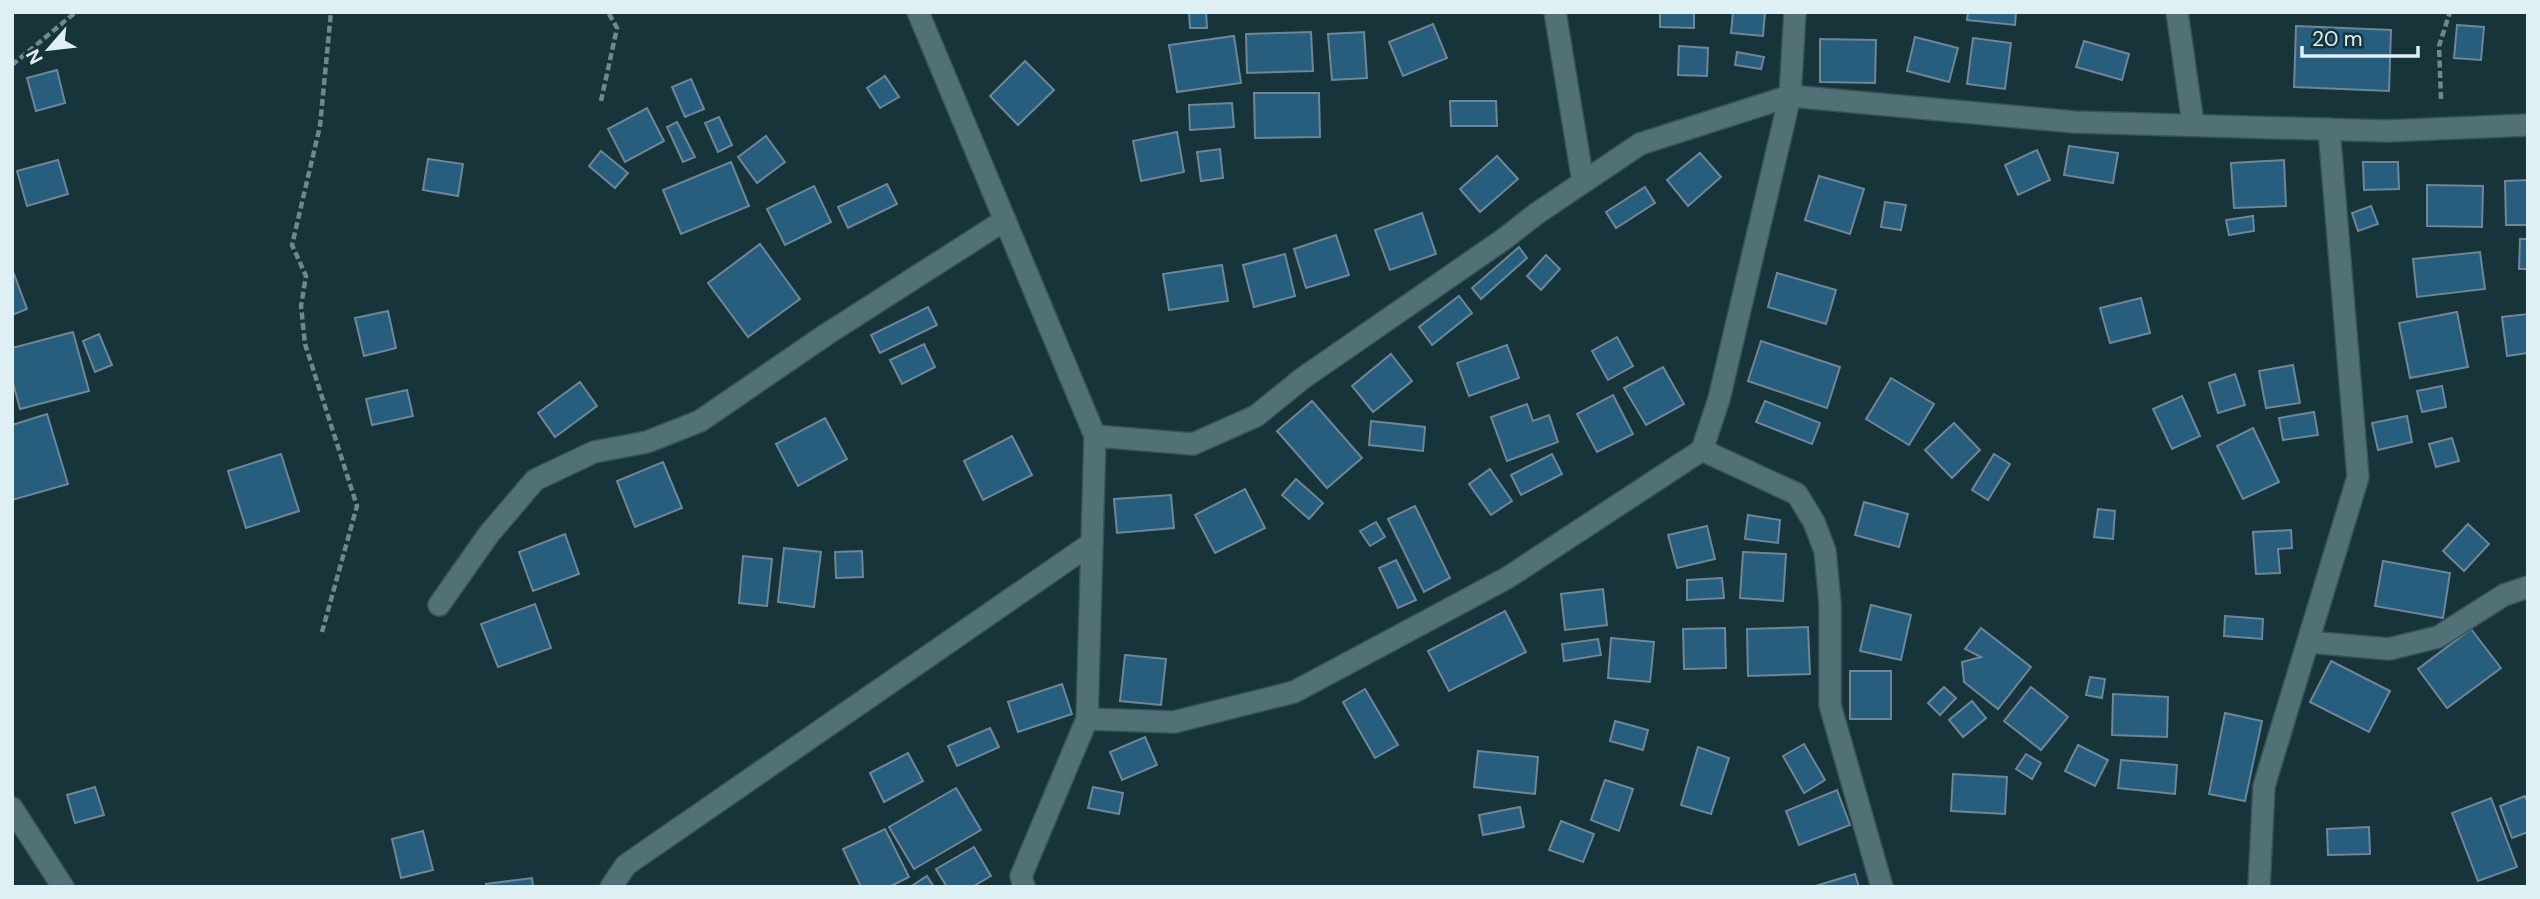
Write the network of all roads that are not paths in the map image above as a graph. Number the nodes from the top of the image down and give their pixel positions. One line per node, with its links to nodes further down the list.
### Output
1 (918, 12): 10 (street)
2 (1555, 12): 9 (street)
3 (1795, 12): 5 (street)
4 (2176, 12): 6 (street)
5 (1790, 96): 6 (street); 9 (street); 12 (street)
6 (2193, 124): 8 (street)
7 (2528, 125): 8 (street)
8 (2329, 130): 16 (street)
9 (1583, 182): 11 (street)
10 (1005, 220): 11 (street); 15 (street)
11 (1095, 436): 13 (street)
12 (1702, 450): 17 (street); 22 (street)
13 (1092, 543): 17 (street); 20 (street)
14 (2528, 587): 16 (street)
15 (439, 605)
16 (2308, 642): 23 (street)
17 (1087, 719): 21 (street)
18 (12, 808): 19 (street)
19 (63, 887)
20 (611, 887)
21 (1024, 887)
22 (1882, 887)
23 (2259, 887)

